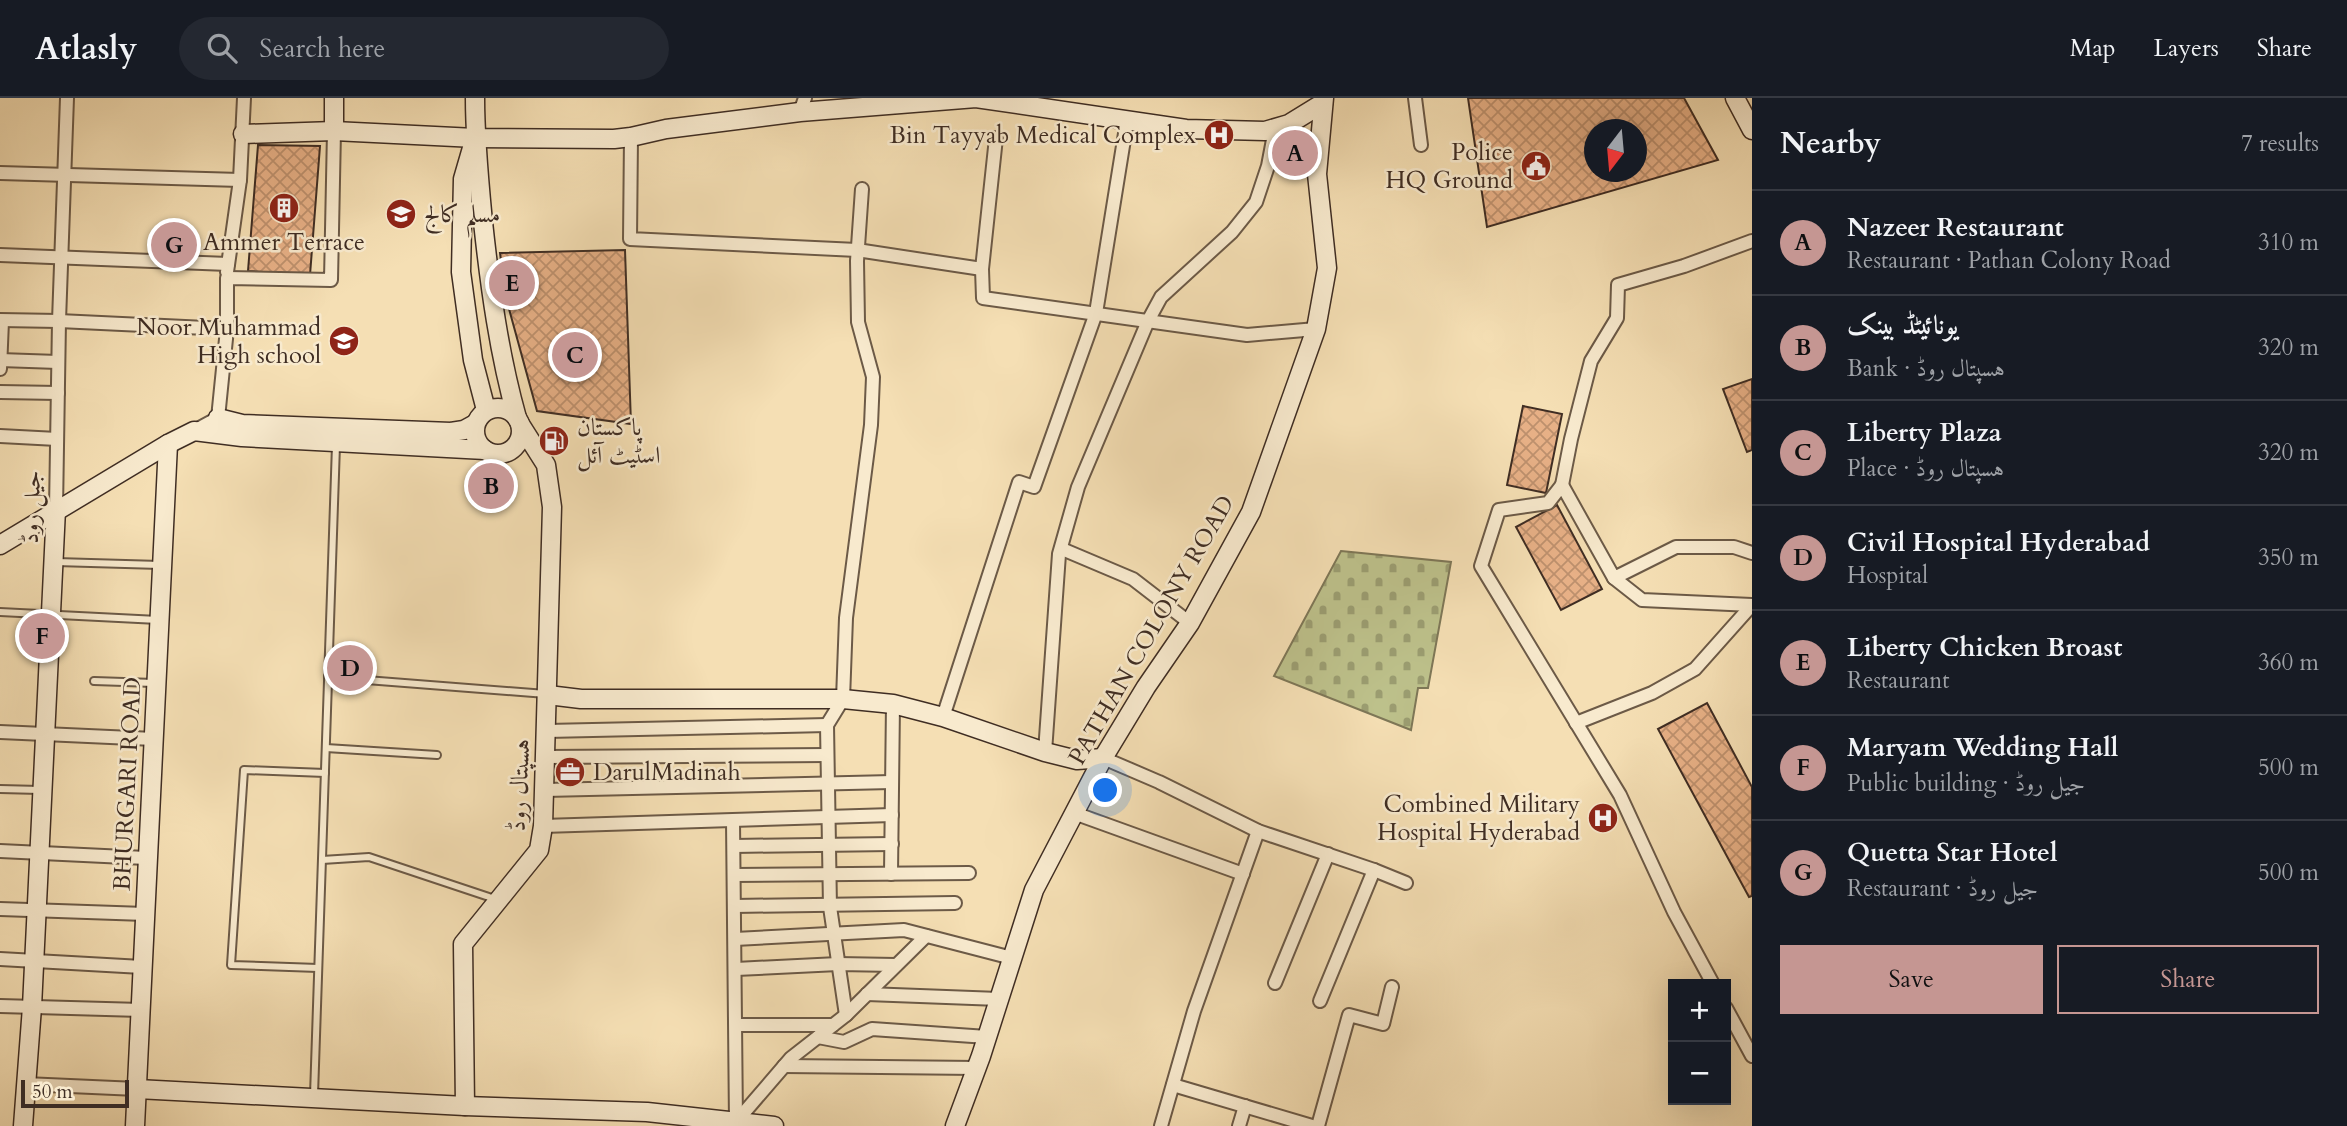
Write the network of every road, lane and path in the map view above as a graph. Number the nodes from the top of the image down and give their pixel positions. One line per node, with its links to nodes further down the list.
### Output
1 (67, 98): 19 (street, جیل روڈ)
2 (244, 98): 13 (street)
3 (334, 98): 12 (street)
4 (475, 98): 15 (street)
5 (1415, 98): 17 (street)
6 (1735, 98): 11 (street)
7 (1324, 101): 10 (street); 33 (street, PATHAN COLONY ROAD)
8 (803, 105): 9 (street); 14 (street)
9 (1127, 121): 10 (street); 28 (street)
10 (1275, 129): 31 (street)
11 (1752, 130)
12 (334, 131): 13 (street); 15 (street); 27 (street)
13 (243, 134): 20 (street)
14 (631, 137): 15 (street); 23 (street)
15 (475, 138): 39 (street); 41 (street, ہسپتال روڈ)
16 (996, 138): 26 (street)
17 (1421, 145)
18 (0, 173): 19 (street)
19 (64, 175): 20 (street); 25 (street, جیل روڈ)
20 (240, 180): 27 (street)
21 (862, 189): 23 (street)
22 (1752, 241): 50 (street)
23 (857, 250): 26 (street); 67 (street)
24 (0, 255): 25 (street)
25 (61, 257): 27 (street); 30 (street, جیل روڈ)
26 (982, 269): 28 (street)
27 (228, 271): 32 (street)
28 (1096, 313): 31 (street); 69 (street)
29 (1, 321): 30 (street); 34 (street)
30 (59, 321): 32 (street); 35 (street, جیل روڈ)
31 (1147, 321): 33 (street); 53 (street)
32 (227, 329): 40 (street)
33 (1316, 330): 62 (street, PATHAN COLONY ROAD)
34 (0, 360): 35 (street); 36 (street)
35 (58, 362): 38 (street, جیل روڈ)
36 (0, 369)
37 (0, 391): 38 (street)
38 (58, 393): 44 (street, جیل روڈ)
39 (480, 417): 40 (street); 41 (street); 47 (street)
40 (218, 418): 42 (street)
41 (519, 421): 48 (street); 49 (street, ہسپتال روڈ)
42 (194, 431): 45 (street); 46 (street)
43 (0, 436): 44 (street)
44 (57, 439): 51 (street, جیل روڈ)
45 (336, 443): 47 (street); 63 (lane)
46 (168, 444): 51 (street); 56 (street, BHURGARI ROAD)
47 (485, 450): 48 (street)
48 (509, 451): 49 (street)
49 (550, 482): 66 (street, ہسپتال روڈ)
50 (1562, 485): 57 (street); 70 (street)
51 (56, 509): 52 (street); 55 (street, جیل روڈ)
52 (0, 545)
53 (1062, 549): 62 (street); 77 (street)
54 (1752, 553): 57 (street)
55 (54, 562): 56 (lane); 60 (street, جیل روڈ)
56 (162, 565): 61 (street, BHURGARI ROAD)
57 (1614, 578): 58 (street)
58 (1752, 605): 70 (street)
59 (0, 612): 60 (lane)
60 (51, 614): 61 (lane); 74 (street, جیل روڈ)
61 (160, 620): 65 (street, BHURGARI ROAD)
62 (1190, 622): 81 (street, PATHAN COLONY ROAD)
63 (328, 677): 66 (lane); 76 (lane)
64 (94, 681): 65 (lane)
65 (156, 683): 75 (street, BHURGARI ROAD)
66 (548, 695): 67 (street); 72 (street, ہسپتال روڈ)
67 (843, 699): 68 (street); 71 (street)
68 (892, 704): 69 (street); 83 (street)
69 (943, 717): 77 (street)
70 (1576, 723): 127 (street)
71 (827, 725): 72 (street); 79 (street)
72 (547, 731): 80 (street, ہسپتال روڈ)
73 (0, 732): 74 (street)
74 (45, 734): 75 (street); 87 (street, جیل روڈ)
75 (154, 739): 100 (street, BHURGARI ROAD)
76 (326, 748): 78 (lane); 82 (lane)
77 (1045, 752): 81 (street)
78 (437, 755)
79 (827, 755): 80 (street); 84 (street)
80 (546, 757): 86 (street, ہسپتال روڈ)
81 (1103, 758): 88 (street, PATHAN COLONY ROAD); 93 (street)
82 (325, 773): 101 (lane); 125 (lane)
83 (892, 782): 84 (street); 89 (street)
84 (828, 784): 86 (street); 90 (street)
85 (0, 789): 87 (lane)
86 (545, 790): 92 (street, ہسپتال روڈ)
87 (42, 791): 98 (street, جیل روڈ)
88 (1074, 813): 106 (street); 119 (street, PATHAN COLONY ROAD)
89 (892, 816): 90 (street); 94 (street)
90 (828, 817): 91 (street); 95 (street)
91 (733, 821): 92 (street); 96 (street)
92 (543, 826): 109 (street, ہسپتال روڈ)
93 (1258, 831): 99 (street); 106 (street)
94 (892, 844): 95 (street); 103 (street)
95 (829, 845): 96 (street); 105 (street)
96 (734, 846): 107 (street)
97 (0, 851): 98 (street)
98 (39, 853): 100 (street); 114 (street, جیل روڈ)
99 (1328, 854): 102 (street); 128 (street)
100 (146, 858): 115 (street, BHURGARI ROAD)
101 (322, 860): 109 (lane); 125 (lane)
102 (1374, 870): 108 (street); 132 (street)
103 (891, 873): 104 (street); 105 (street)
104 (969, 873)
105 (829, 874): 107 (street); 111 (street)
106 (1243, 874): 146 (street)
107 (734, 875): 112 (street)
108 (1406, 883)
109 (498, 900): 149 (street, ہسپتال روڈ)
110 (956, 903): 111 (street)
111 (830, 905): 112 (street); 116 (street)
112 (735, 906): 118 (street)
113 (0, 909): 114 (street)
114 (36, 911): 115 (street); 121 (street, جیل روڈ)
115 (145, 914): 124 (street, BHURGARI ROAD)
116 (834, 934): 117 (street); 118 (street); 122 (street)
117 (926, 936): 119 (street); 123 (street)
118 (735, 939): 126 (street)
119 (1012, 958): 131 (street, PATHAN COLONY ROAD)
120 (0, 959): 121 (street)
121 (34, 961): 124 (street); 134 (street, جیل روڈ)
122 (838, 964): 123 (street); 126 (street); 136 (street)
123 (897, 965): 130 (street)
124 (142, 967): 135 (street, BHURGARI ROAD)
125 (318, 968): 148 (lane)
126 (736, 969): 138 (street)
127 (1710, 979)
128 (1275, 983)
129 (1392, 986): 160 (street)
130 (867, 994): 131 (street); 136 (street)
131 (999, 999): 141 (street, PATHAN COLONY ROAD)
132 (1320, 1001)
133 (0, 1006): 134 (street)
134 (32, 1007): 135 (street); 145 (street, جیل روڈ)
135 (141, 1010): 147 (street, BHURGARI ROAD)
136 (846, 1015): 139 (street)
137 (1731, 1016): 142 (street)
138 (737, 1025): 139 (street); 152 (street)
139 (833, 1026): 140 (street)
140 (817, 1037): 141 (street); 143 (street)
141 (987, 1037): 144 (street, PATHAN COLONY ROAD)
142 (1752, 1056)
143 (784, 1066): 144 (street); 152 (street)
144 (977, 1068): 156 (street, PATHAN COLONY ROAD)
145 (25, 1084): 147 (street); 153 (street, جیل روڈ)
146 (1173, 1085): 150 (street); 157 (street)
147 (137, 1089): 148 (street); 154 (street, BHURGARI ROAD)
148 (314, 1098): 149 (street)
149 (466, 1106): 151 (street)
150 (1245, 1106): 158 (street); 159 (street)
151 (646, 1119): 152 (street)
152 (736, 1122): 155 (street)
153 (23, 1126)
154 (135, 1126)
155 (774, 1126)
156 (955, 1126)
157 (1161, 1126)
158 (1240, 1126)
159 (1312, 1126)
160 (1318, 1126)

